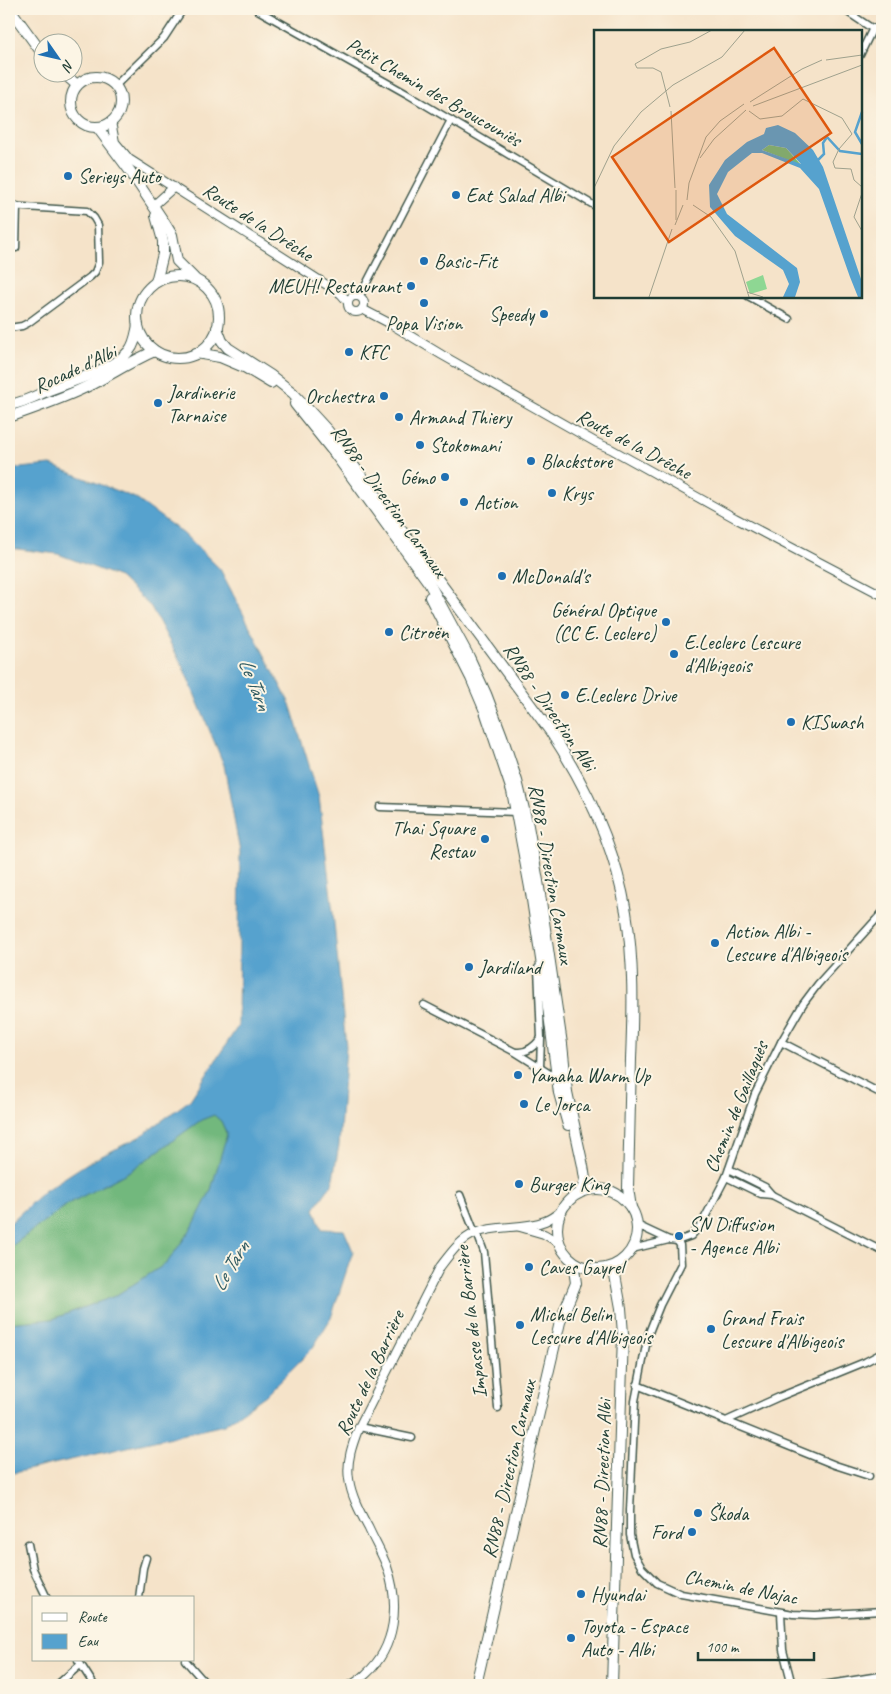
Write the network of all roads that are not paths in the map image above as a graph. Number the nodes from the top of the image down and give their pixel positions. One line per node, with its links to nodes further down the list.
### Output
1 (10, 9): 7 (main road)
2 (184, 9): 11 (street)
3 (256, 9): 12 (street, Petit Chemin des Broucouniès)
4 (843, 9): 5 (street)
5 (873, 28): 6 (street); 8 (street)
6 (882, 35)
7 (32, 39)
8 (861, 53)
9 (74, 82): 10 (main road)
10 (77, 85): 11 (main road); 14 (main road)
11 (115, 86): 13 (main road)
12 (451, 120): 16 (street, Petit Chemin des Broucouniès); 23 (street)
13 (111, 122): 14 (main road); 15 (street, Route de la Drêche)
14 (97, 127): 19 (main road)
15 (174, 188): 19 (street, Route de la Drêche); 25 (street, Route de la Drêche)
16 (594, 205)
17 (9, 206): 18 (street)
18 (17, 206): 20 (street); 29 (street)
19 (153, 206): 21 (main road); 22 (main road)
20 (16, 248)
21 (197, 280): 22 (main road); 30 (main road)
22 (156, 282): 28 (main road)
23 (358, 296): 25 (street); 26 (street)
24 (752, 298): 27 (street)
25 (348, 302): 26 (street)
26 (363, 308): 36 (street, Route de la Drêche)
27 (789, 319)
28 (138, 325): 31 (main road); 33 (main road, Rocade d'Albi)
29 (9, 328)
30 (217, 328): 32 (main road); 54 (main road, RN88 - Direction Albi)
31 (156, 351): 32 (main road); 34 (main road, Rocade d'Albi)
32 (196, 354): 35 (main road, RN88 - Direction Carmaux)
33 (9, 405)
34 (9, 416)
35 (413, 559): 38 (main road); 48 (main road, RN88 - Direction Carmaux)
36 (882, 595)
37 (380, 807): 38 (street)
38 (517, 812): 40 (main road)
39 (882, 913): 43 (street, Chemin de Gaillaguès)
40 (536, 921): 42 (street); 46 (main road)
41 (424, 1005): 44 (street)
42 (541, 1038): 44 (street); 45 (street)
43 (781, 1042): 47 (street); 49 (street, Chemin de Gaillaguès)
44 (516, 1052): 45 (street)
45 (540, 1067): 46 (street)
46 (558, 1079): 48 (main road)
47 (882, 1094)
48 (581, 1157): 51 (main road, RN88 - Direction Carmaux)
49 (729, 1170): 50 (street, Chemin de Gaillaguès); 53 (street)
50 (726, 1177): 53 (street); 60 (street, Chemin de Gaillaguès)
51 (579, 1194): 54 (main road); 55 (main road)
52 (460, 1195): 58 (street, Impasse de la Barrière)
53 (772, 1195): 63 (street)
54 (631, 1208): 56 (main road)
55 (561, 1211): 57 (street, Route de la Barrière); 61 (main road)
56 (637, 1225): 59 (street); 62 (main road)
57 (518, 1227): 58 (street, Route de la Barrière); 61 (street, Route de la Barrière)
58 (476, 1233): 68 (street, Impasse de la Barrière); 70 (street, Route de la Barrière)
59 (669, 1240): 60 (street); 62 (street)
60 (677, 1241): 67 (street, Chemin de Najac)
61 (559, 1243): 64 (main road)
62 (632, 1249): 65 (main road)
63 (882, 1251)
64 (574, 1262): 65 (main road); 85 (main road, RN88 - Direction Carmaux)
65 (617, 1264): 86 (main road, RN88 - Direction Albi)
66 (882, 1353): 69 (street)
67 (638, 1385): 69 (street); 78 (street, Chemin de Najac)
68 (498, 1408)
69 (726, 1421): 72 (street)
70 (359, 1427): 71 (street); 84 (street, Route de la Barrière)
71 (412, 1438)
72 (869, 1476)
73 (28, 1544): 75 (street)
74 (146, 1558): 76 (street)
75 (46, 1596)
76 (139, 1596)
77 (882, 1611): 78 (street, Chemin de Najac)
78 (780, 1613): 87 (street)
79 (187, 1662): 83 (street)
80 (79, 1663): 81 (street); 82 (street)
81 (57, 1685)
82 (94, 1685)
83 (207, 1685)
84 (351, 1685)
85 (476, 1685)
86 (612, 1685)
87 (792, 1685)
88 (823, 1685): 89 (street)
89 (881, 1685)

